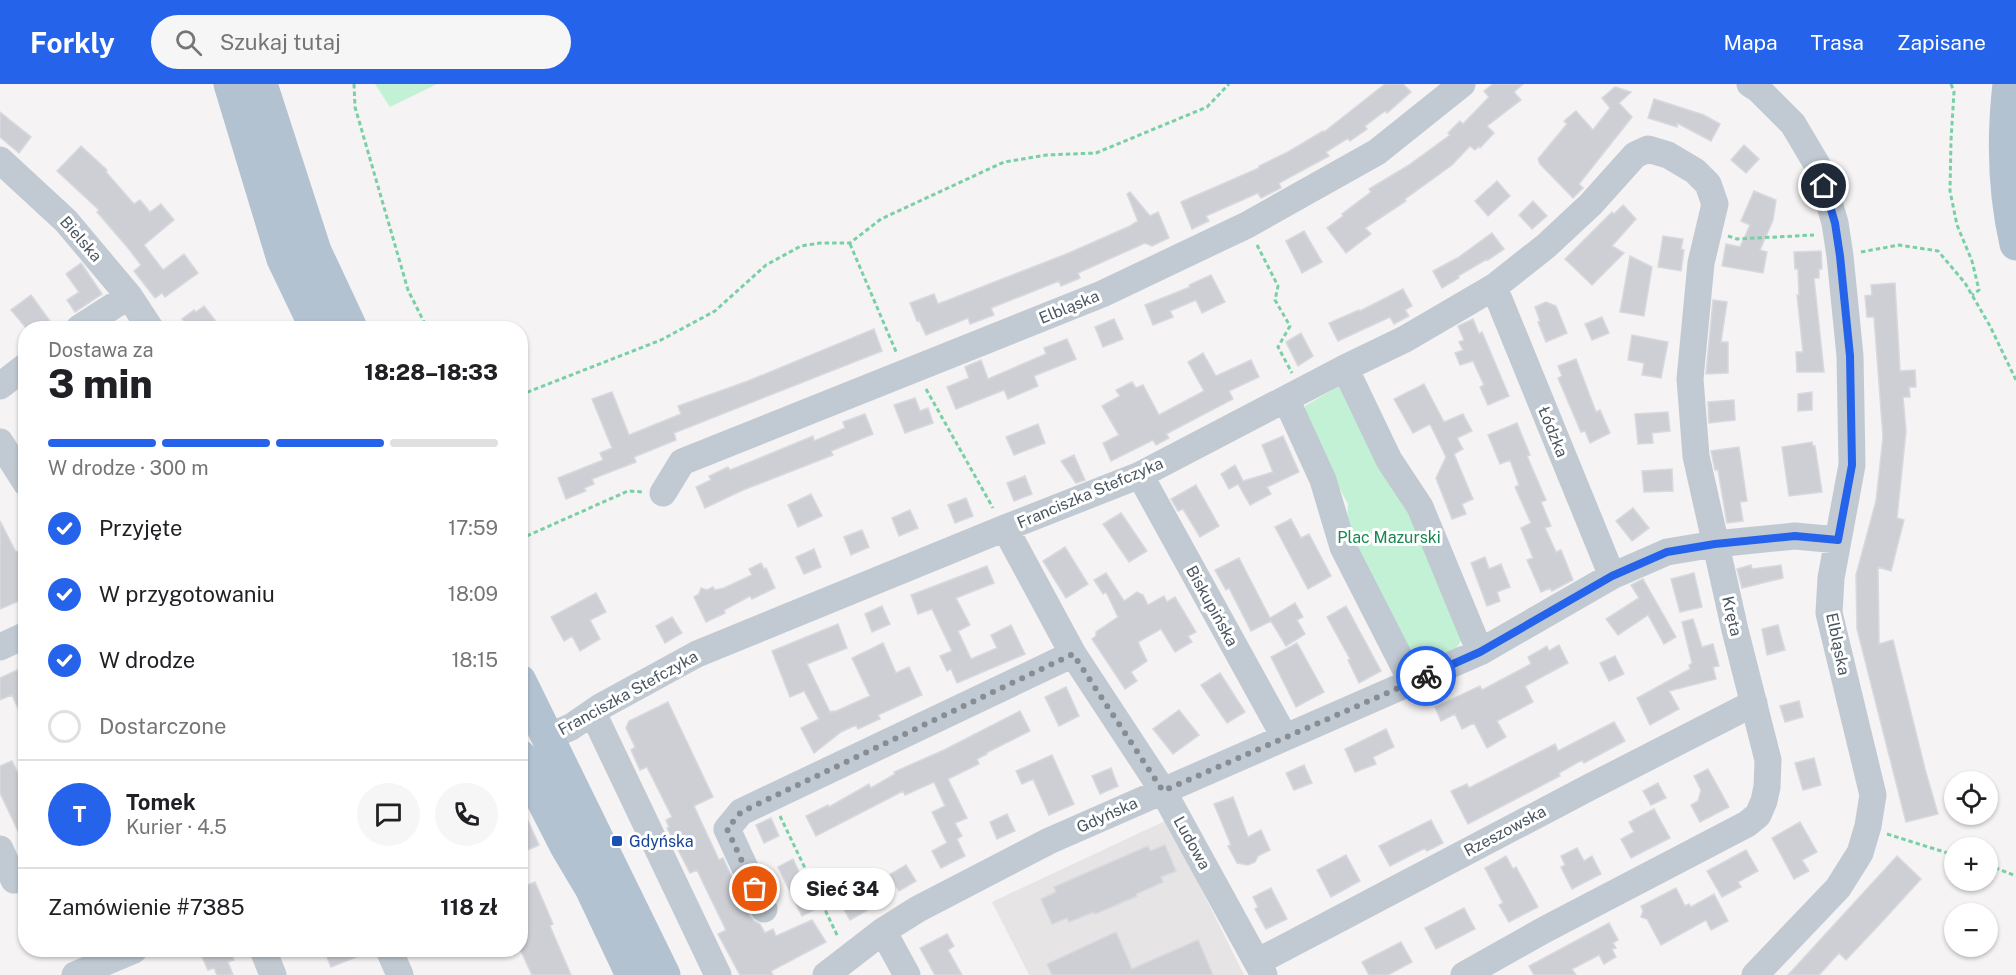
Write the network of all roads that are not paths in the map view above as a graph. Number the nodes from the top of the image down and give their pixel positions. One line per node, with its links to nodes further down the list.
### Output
1 (230, 84): 13 (main road)
2 (261, 84): 14 (main road)
3 (1462, 84): 22 (street, Elbląska)
4 (1750, 84): 24 (street, Elbląska)
5 (2009, 84): 8 (main road)
6 (0, 160): 10 (street, Bielska)
7 (1625, 167): 9 (street, Franciszka Stefczyka); 25 (street, Kręta)
8 (2016, 244)
9 (1494, 287): 15 (street, Franciszka Stefczyka); 26 (street, Łódzka)
10 (129, 296): 11 (street); 12 (street, Bielska)
11 (90, 321)
12 (145, 321)
13 (313, 321)
14 (348, 321)
15 (1345, 368): 18 (street, Franciszka Stefczyka); 29 (street)
16 (18, 372): 17 (street)
17 (0, 386)
18 (1294, 395): 21 (street, Franciszka Stefczyka); 31 (street)
19 (0, 442): 20 (street)
20 (18, 470)
21 (1140, 475): 23 (street, Franciszka Stefczyka); 35 (street, Biskupińska)
22 (663, 493)
23 (1005, 528): 30 (street, Ludowa); 34 (street, Franciszka Stefczyka)
24 (1838, 540): 25 (street, Gdyńska); 56 (street, Elbląska)
25 (1715, 544): 26 (street, Gdyńska); 33 (street, Kręta)
26 (1612, 576): 29 (street, Gdyńska)
27 (18, 639): 28 (street)
28 (0, 647)
29 (1480, 652): 31 (street, Gdyńska)
30 (1073, 654): 38 (street, Ludowa); 41 (street)
31 (1412, 682): 35 (street, Gdyńska)
32 (528, 697): 36 (main road)
33 (1754, 703): 46 (street, Rzeszowska); 55 (street, Kręta)
34 (593, 713): 36 (street, Franciszka Stefczyka); 53 (street)
35 (1284, 736): 38 (street, Gdyńska)
36 (548, 737): 52 (main road)
37 (528, 772): 51 (main road)
38 (1163, 791): 42 (street, Gdyńska); 46 (street, Ludowa)
39 (0, 849): 40 (street)
40 (13, 881)
41 (764, 909)
42 (883, 931): 47 (street, Gdyńska); 54 (street)
43 (117, 957): 48 (street)
44 (266, 957): 49 (street)
45 (392, 957): 50 (street)
46 (1261, 968)
47 (831, 970)
48 (75, 975)
49 (273, 975)
50 (400, 975)
51 (632, 975)
52 (664, 975)
53 (718, 975)
54 (907, 975)
55 (1464, 975)
56 (1755, 975)

